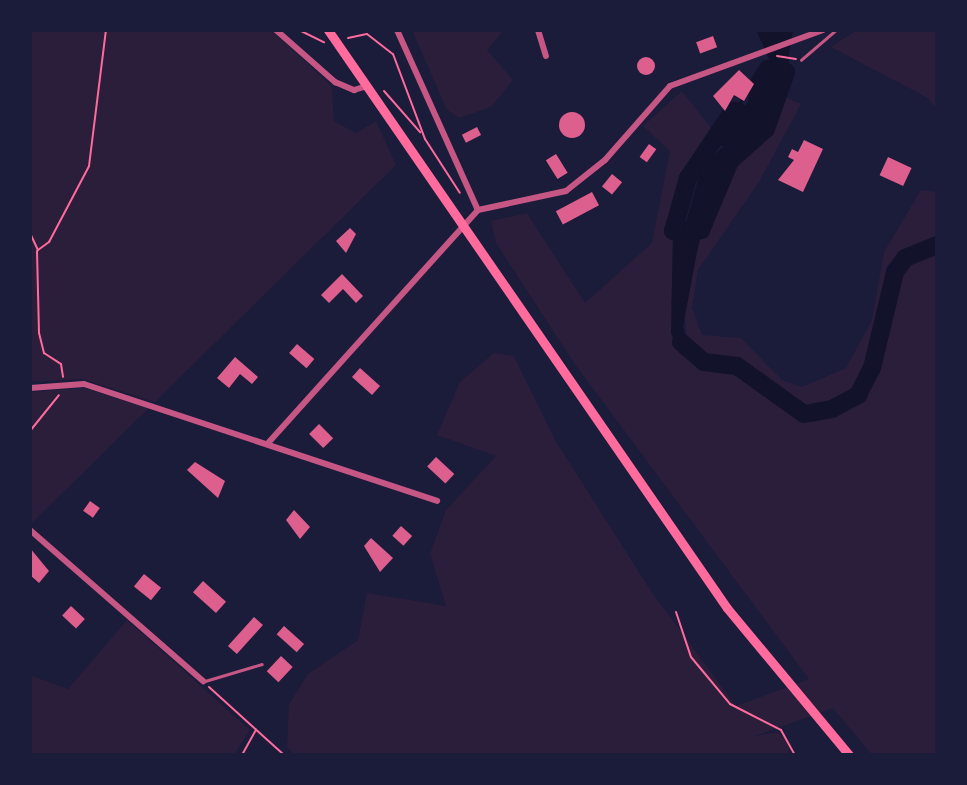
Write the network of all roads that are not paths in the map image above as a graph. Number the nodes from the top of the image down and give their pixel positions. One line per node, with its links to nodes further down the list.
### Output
1 (276, 30): 9 (street)
2 (328, 30): 9 (main road)
3 (397, 30): 10 (street)
4 (538, 30): 7 (street)
5 (823, 30): 10 (street)
6 (836, 30): 8 (lane)
7 (546, 56)
8 (801, 60)
9 (367, 86): 11 (main road)
10 (478, 210): 11 (street)
11 (464, 226): 13 (street); 18 (main road)
12 (30, 387): 13 (street)
13 (269, 442): 14 (street)
14 (437, 501)
15 (30, 530): 17 (street)
16 (262, 664): 17 (lane)
17 (203, 681)
18 (849, 755)

